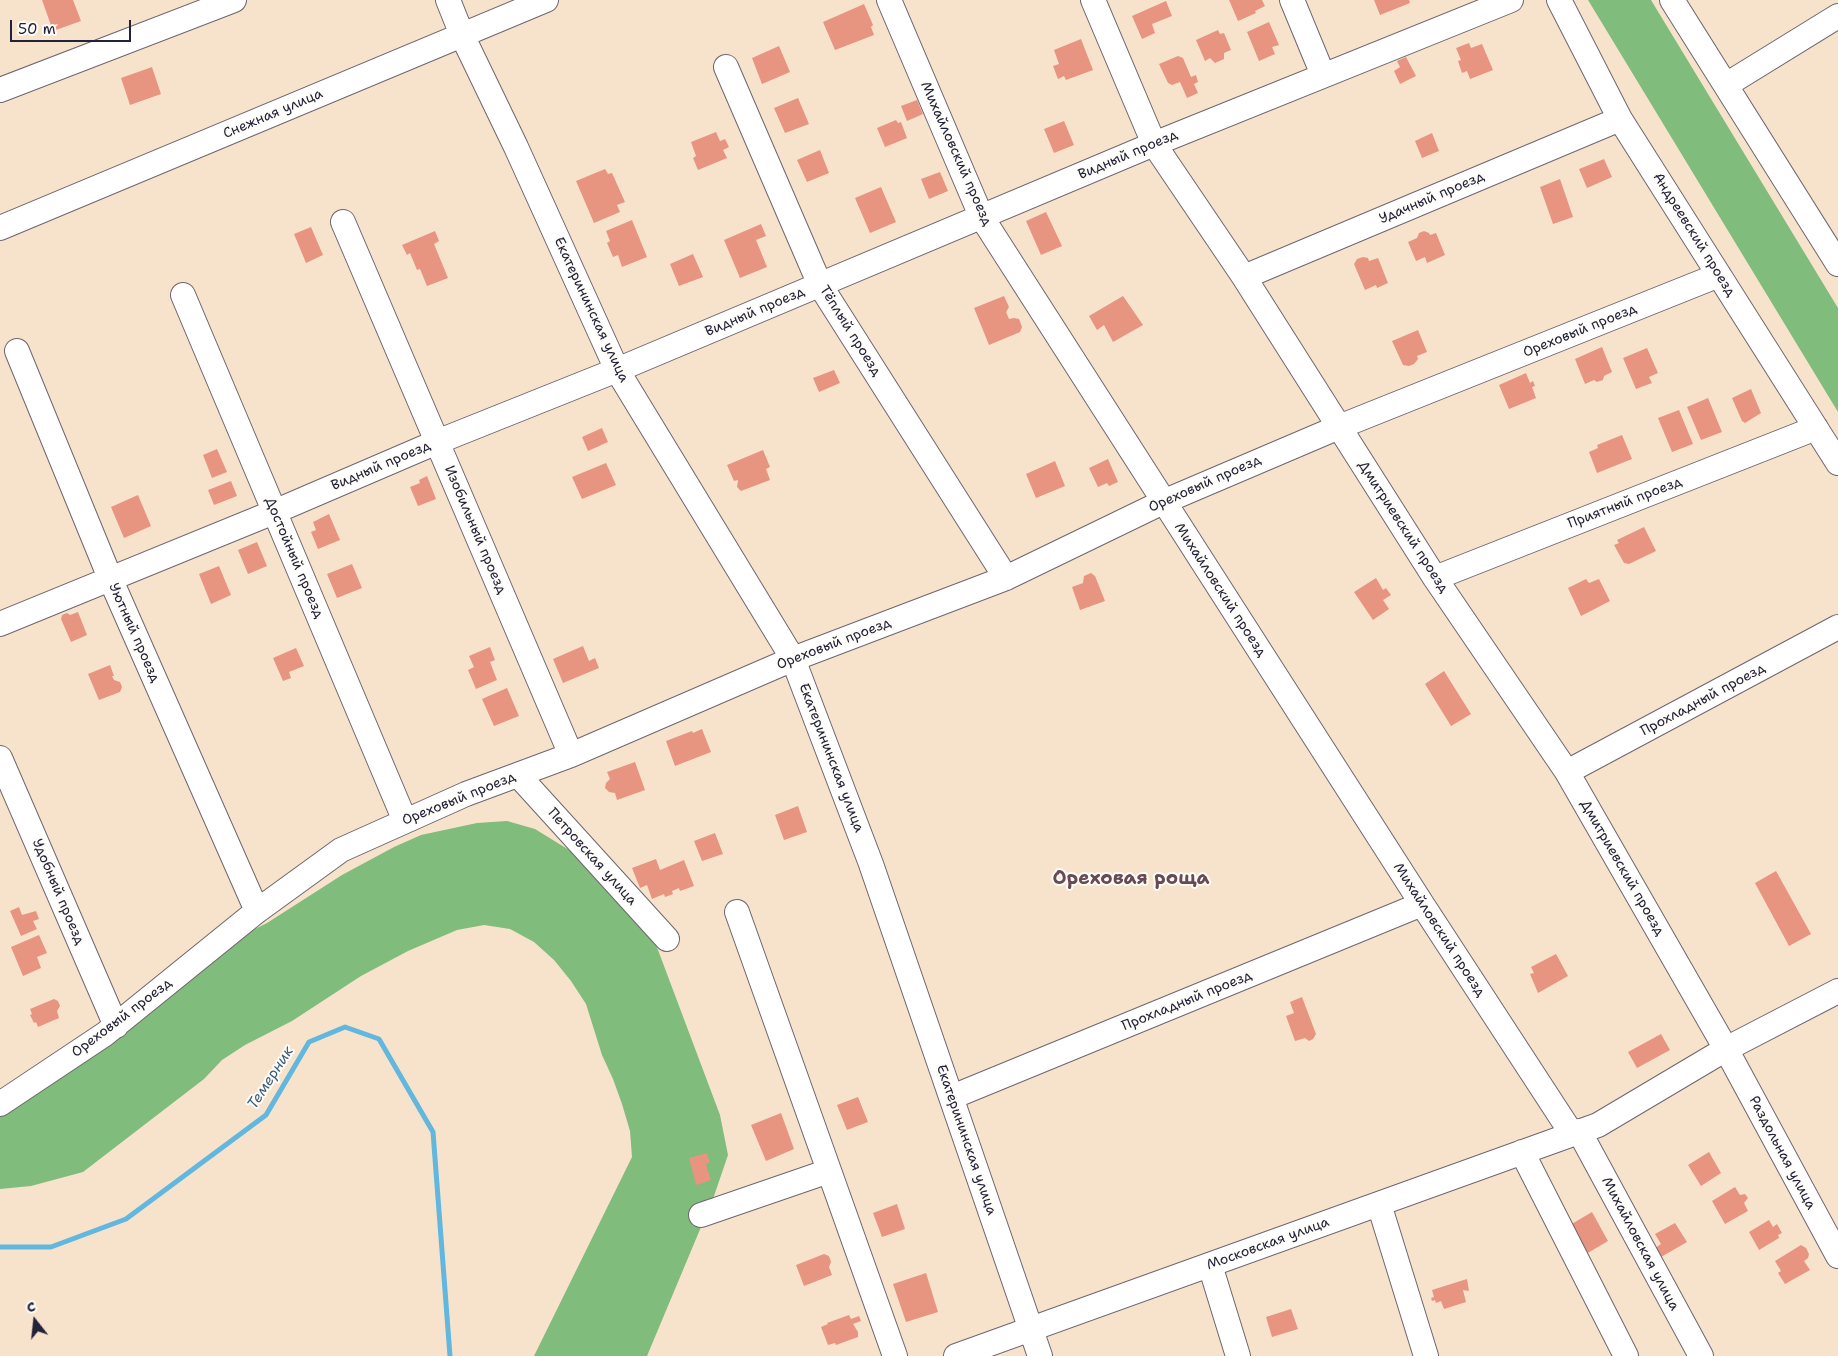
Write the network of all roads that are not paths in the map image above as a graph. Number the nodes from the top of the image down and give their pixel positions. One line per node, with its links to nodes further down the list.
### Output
1 (234, 0): 15 (street)
2 (448, 0): 11 (street, Екатерининская улица)
3 (546, 0): 11 (street, Снежная улица)
4 (889, 0): 18 (street, Михайловский проезд)
5 (1093, 0): 17 (street, Дмитриевский проезд)
6 (1292, 0): 13 (street)
7 (1511, 0): 13 (street, Видный проезд)
8 (1559, 0): 16 (street, Андреевский проезд)
9 (1672, 0): 14 (street)
10 (1838, 16): 14 (street)
11 (462, 35): 20 (street, Снежная улица); 27 (street, Екатерининская улица)
12 (726, 66): 24 (street, Тёплый проезд)
13 (1322, 75): 17 (street, Видный проезд)
14 (1726, 85): 21 (street)
15 (0, 90)
16 (1620, 119): 22 (street, Андреевский проезд); 23 (street, Удачный проезд)
17 (1154, 144): 18 (street, Видный проезд); 23 (street, Дмитриевский проезд)
18 (981, 216): 24 (street, Видный проезд); 32 (street, Михайловский проезд)
19 (343, 222): 30 (street, Изобильный проезд)
20 (0, 228)
21 (1834, 248)
22 (1719, 275): 28 (street, Ореховый проезд); 29 (street, Андреевский проезд)
23 (1244, 278): 28 (street, Дмитриевский проезд)
24 (820, 285): 27 (street, Видный проезд); 35 (street, Тёплый проезд)
25 (183, 295): 33 (street, Достойный проезд)
26 (18, 351): 34 (street, Уютный проезд)
27 (617, 370): 30 (street, Видный проезд); 39 (street, Екатерининская улица)
28 (1339, 427): 32 (street, Ореховый проезд); 36 (street, Дмитриевский проезд)
29 (1816, 428): 31 (street, Андреевский проезд); 36 (street, Приятный проезд)
30 (437, 442): 33 (street, Видный проезд); 40 (street, Изобильный проезд)
31 (1838, 464)
32 (1163, 502): 35 (street, Ореховый проезд); 45 (street, Михайловский проезд)
33 (274, 512): 34 (street, Видный проезд); 44 (street, Достойный проезд)
34 (110, 578): 37 (street, Видный проезд); 46 (street, Уютный проезд)
35 (1006, 578): 39 (street, Ореховый проезд)
36 (1435, 578): 42 (street, Дмитриевский проезд)
37 (0, 624)
38 (1838, 627): 42 (street, Прохладный проезд)
39 (793, 659): 40 (street, Ореховый проезд); 52 (street, Екатерининская улица)
40 (571, 756): 43 (street, Ореховый проезд)
41 (0, 758): 50 (street, Удобный проезд)
42 (1567, 772): 51 (street, Дмитриевский проезд)
43 (518, 775): 44 (street, Ореховый проезд); 48 (street, Петровская улица)
44 (405, 821): 46 (street, Ореховый проезд)
45 (1422, 904): 52 (street, Прохладный проезд); 54 (street, Михайловский проезд)
46 (256, 911): 50 (street, Ореховый проезд)
47 (737, 912): 56 (street)
48 (667, 939)
49 (1837, 994): 51 (street, Московская улица)
50 (116, 1026): 53 (street, Ореховый проезд)
51 (1726, 1049): 54 (street, Московская улица); 59 (street, Раздольная улица)
52 (952, 1097): 61 (street, Екатерининская улица)
53 (0, 1104)
54 (1575, 1133): 55 (street, Московская улица); 68 (street, Михайловская улица)
55 (1522, 1152): 57 (street, Московская улица); 67 (street)
56 (829, 1171): 58 (street); 62 (street)
57 (1380, 1204): 60 (street, Московская улица); 66 (street)
58 (701, 1215)
59 (1838, 1256)
60 (1210, 1266): 61 (street, Московская улица); 65 (street)
61 (1032, 1330): 63 (street, Московская улица); 64 (street, Екатерининская улица)
62 (895, 1356)
63 (956, 1356)
64 (1040, 1356)
65 (1238, 1356)
66 (1426, 1356)
67 (1626, 1356)
68 (1700, 1356)

